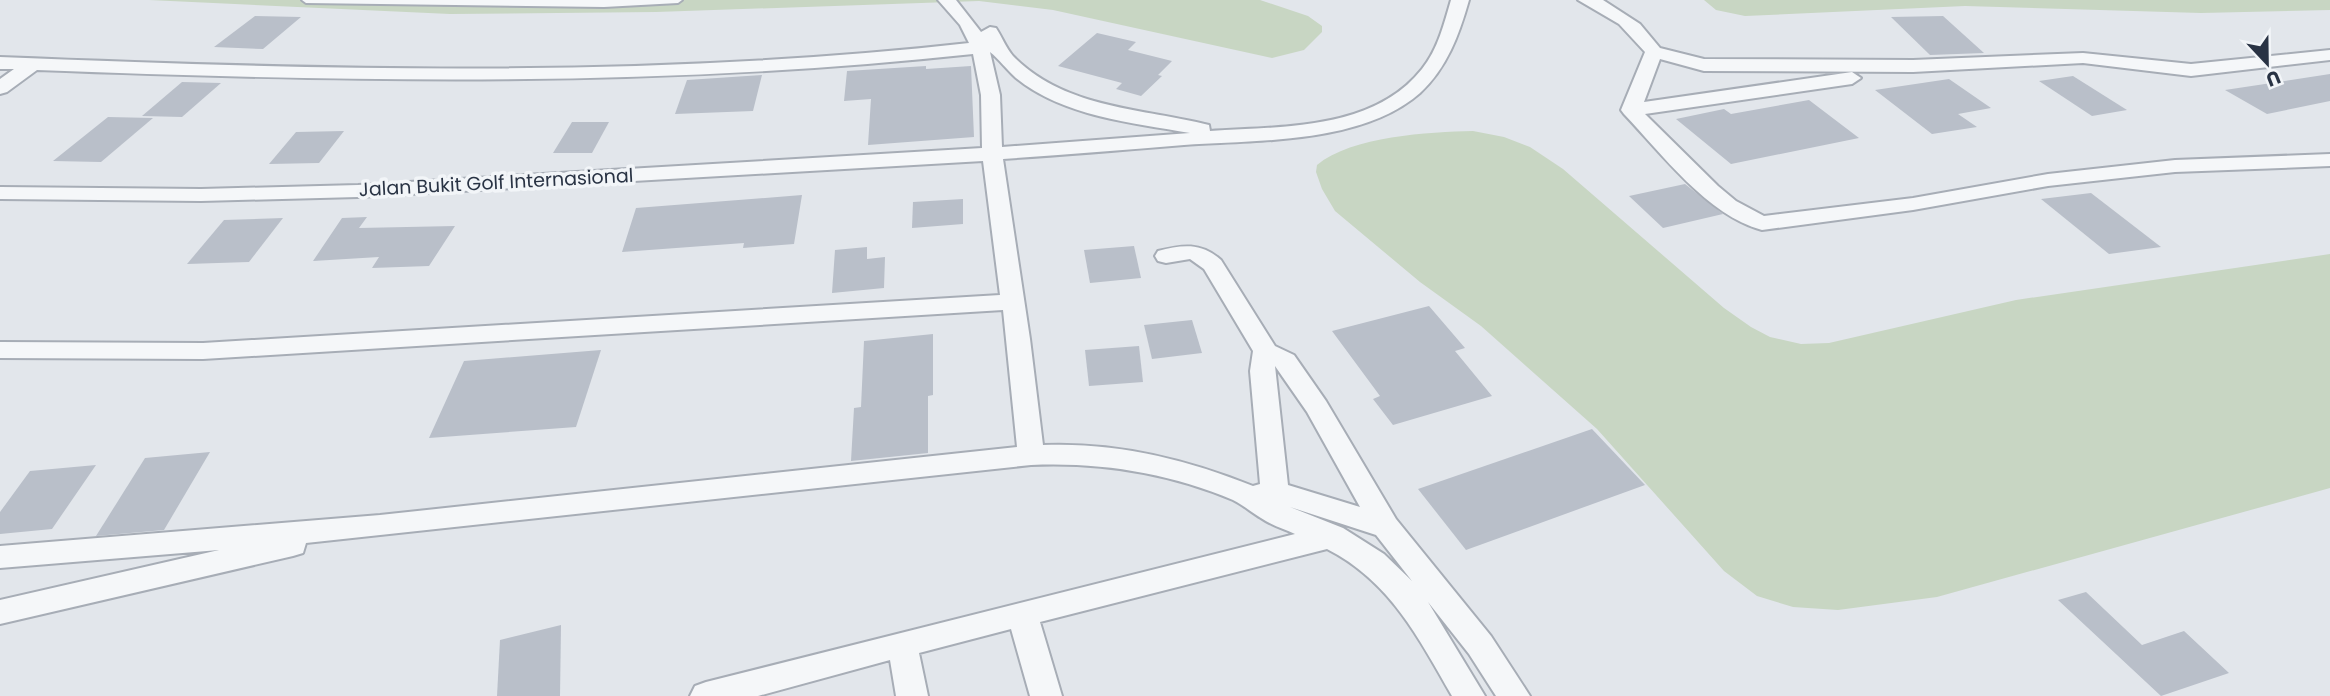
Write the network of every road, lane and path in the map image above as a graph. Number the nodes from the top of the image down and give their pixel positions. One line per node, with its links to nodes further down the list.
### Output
1 (306, 0): 2 (lane)
2 (678, 0)
3 (947, 0): 7 (street)
4 (966, 0): 7 (street)
5 (1460, 0): 15 (street)
6 (1587, 0): 8 (street)
7 (989, 47): 11 (street); 15 (street); 16 (street)
8 (1654, 52): 12 (street); 14 (street)
9 (2330, 55): 12 (street)
10 (0, 63): 11 (street)
11 (33, 64): 13 (street)
12 (1913, 66): 14 (street)
13 (0, 88)
14 (1631, 110): 17 (street)
15 (1237, 135): 16 (street, Jalan Bukit Golf Internasional)
16 (992, 154): 18 (street, Jalan Bukit Golf Internasional); 20 (street)
17 (2330, 160)
18 (0, 193)
19 (1166, 256): 22 (street)
20 (1013, 302): 21 (street); 23 (street)
21 (0, 350)
22 (1266, 352): 24 (street); 26 (street)
23 (1031, 455): 24 (street); 25 (street)
24 (1277, 504): 26 (street); 27 (street)
25 (380, 526): 28 (street); 29 (street)
26 (1386, 527): 36 (street)
27 (1333, 536): 30 (street); 35 (street)
28 (0, 556)
29 (0, 612)
30 (1022, 614): 31 (street); 34 (street)
31 (902, 643): 32 (street); 33 (street)
32 (706, 696)
33 (912, 696)
34 (1046, 696)
35 (1469, 696)
36 (1514, 696)

